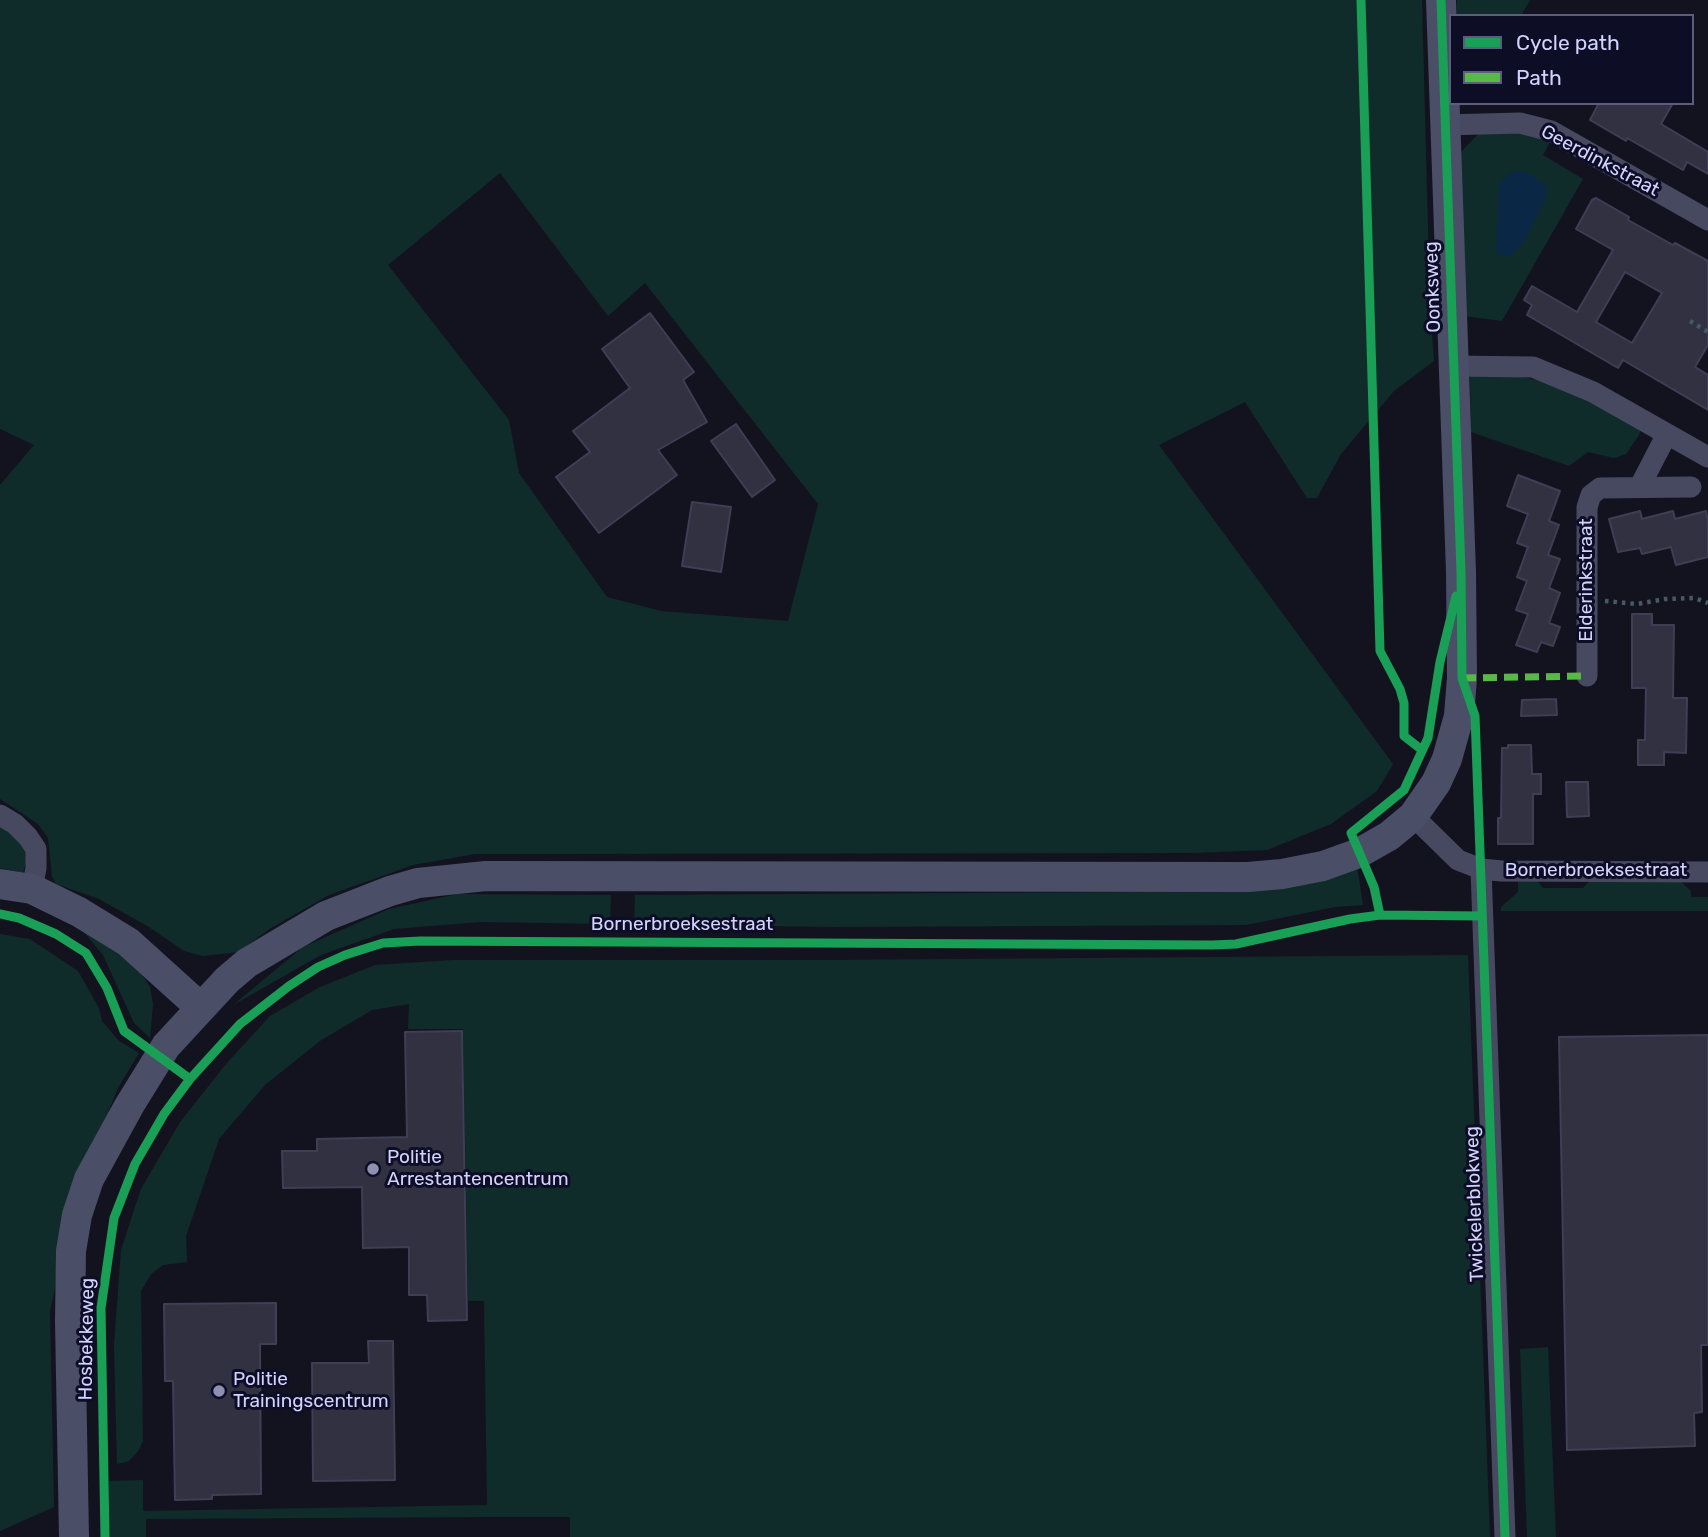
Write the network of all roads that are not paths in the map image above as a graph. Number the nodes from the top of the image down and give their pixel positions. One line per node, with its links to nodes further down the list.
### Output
1 (1441, 0): 2 (main road, Oonksweg)
2 (1445, 125): 3 (street, Geerdinkstraat); 4 (main road, Oonksweg)
3 (1708, 220)
4 (1453, 366): 5 (street); 11 (main road, Oonksweg)
5 (1667, 434): 6 (street); 7 (street)
6 (1708, 457)
7 (1640, 486): 8 (street, Elderinkstraat); 9 (street, Elderinkstraat)
8 (1691, 487)
9 (1587, 676)
10 (0, 815): 15 (street)
11 (1413, 816): 12 (street, Bornerbroeksestraat); 16 (main road)
12 (1481, 869): 13 (street, Bornerbroeksestraat); 18 (street, Twickelerblokweg)
13 (1708, 872)
14 (0, 884): 15 (main road)
15 (32, 889): 16 (main road)
16 (201, 1008): 17 (main road, Hosbekkeweg)
17 (74, 1537)
18 (1505, 1537)

